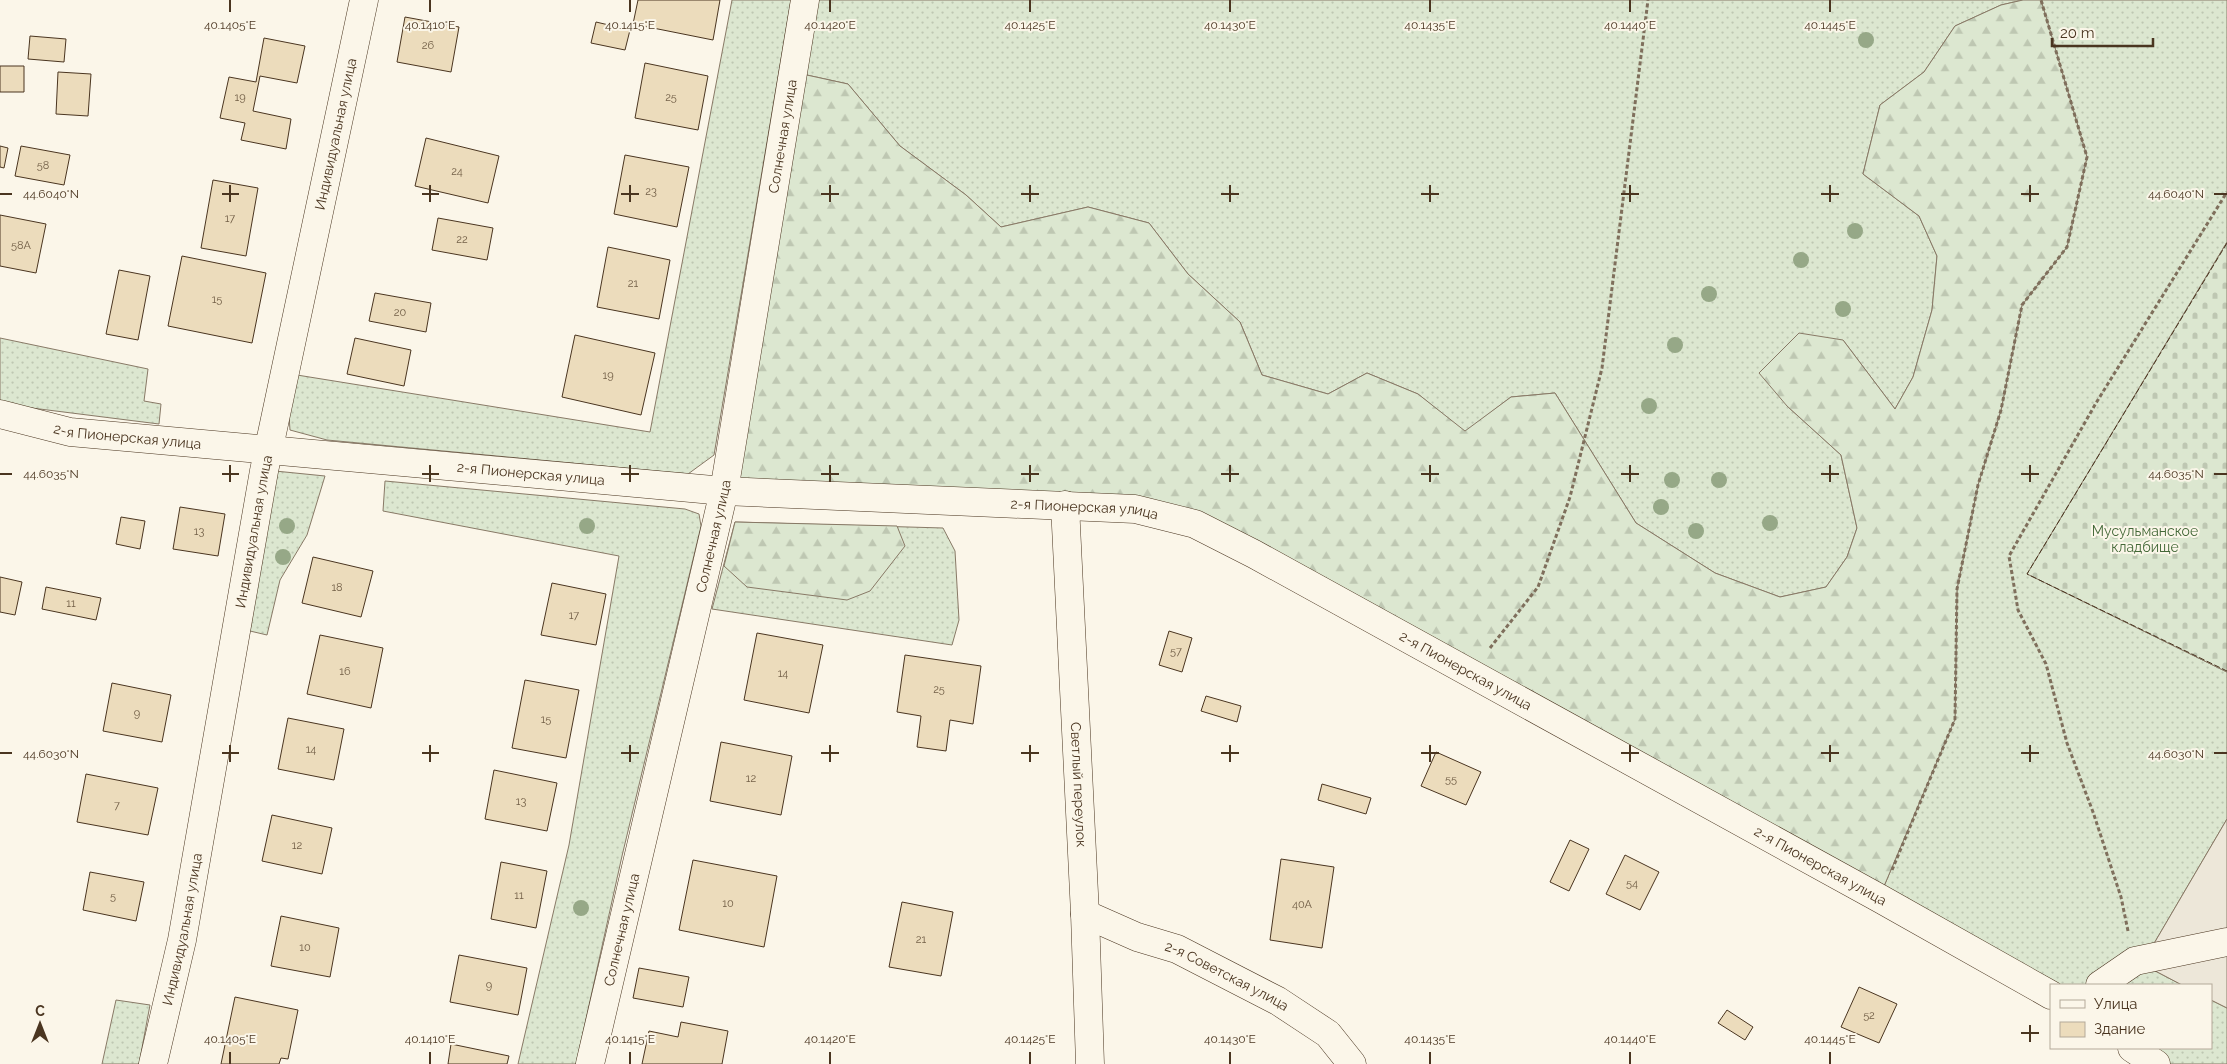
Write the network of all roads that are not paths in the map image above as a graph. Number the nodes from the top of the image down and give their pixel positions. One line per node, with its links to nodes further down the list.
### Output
1 (364, 0): 4 (street, Индивидуальная улица)
2 (805, 0): 5 (street, Солнечная улица)
3 (0, 414): 4 (street, 2-я Пионерская улица)
4 (269, 451): 5 (street, 2-я Пионерская улица); 12 (street, Индивидуальная улица)
5 (724, 492): 6 (street, 2-я Пионерская улица); 13 (street, Солнечная улица)
6 (1065, 506): 7 (street, Светлый переулок); 10 (street, 2-я Пионерская улица)
7 (1085, 914): 14 (street, Светлый переулок); 15 (street, 2-я Советская улица)
8 (2227, 942): 9 (street)
9 (2101, 984)
10 (2050, 994)
11 (2134, 1049): 16 (street)
12 (153, 1064)
13 (590, 1064)
14 (1090, 1064)
15 (1352, 1064)
16 (2156, 1064)

